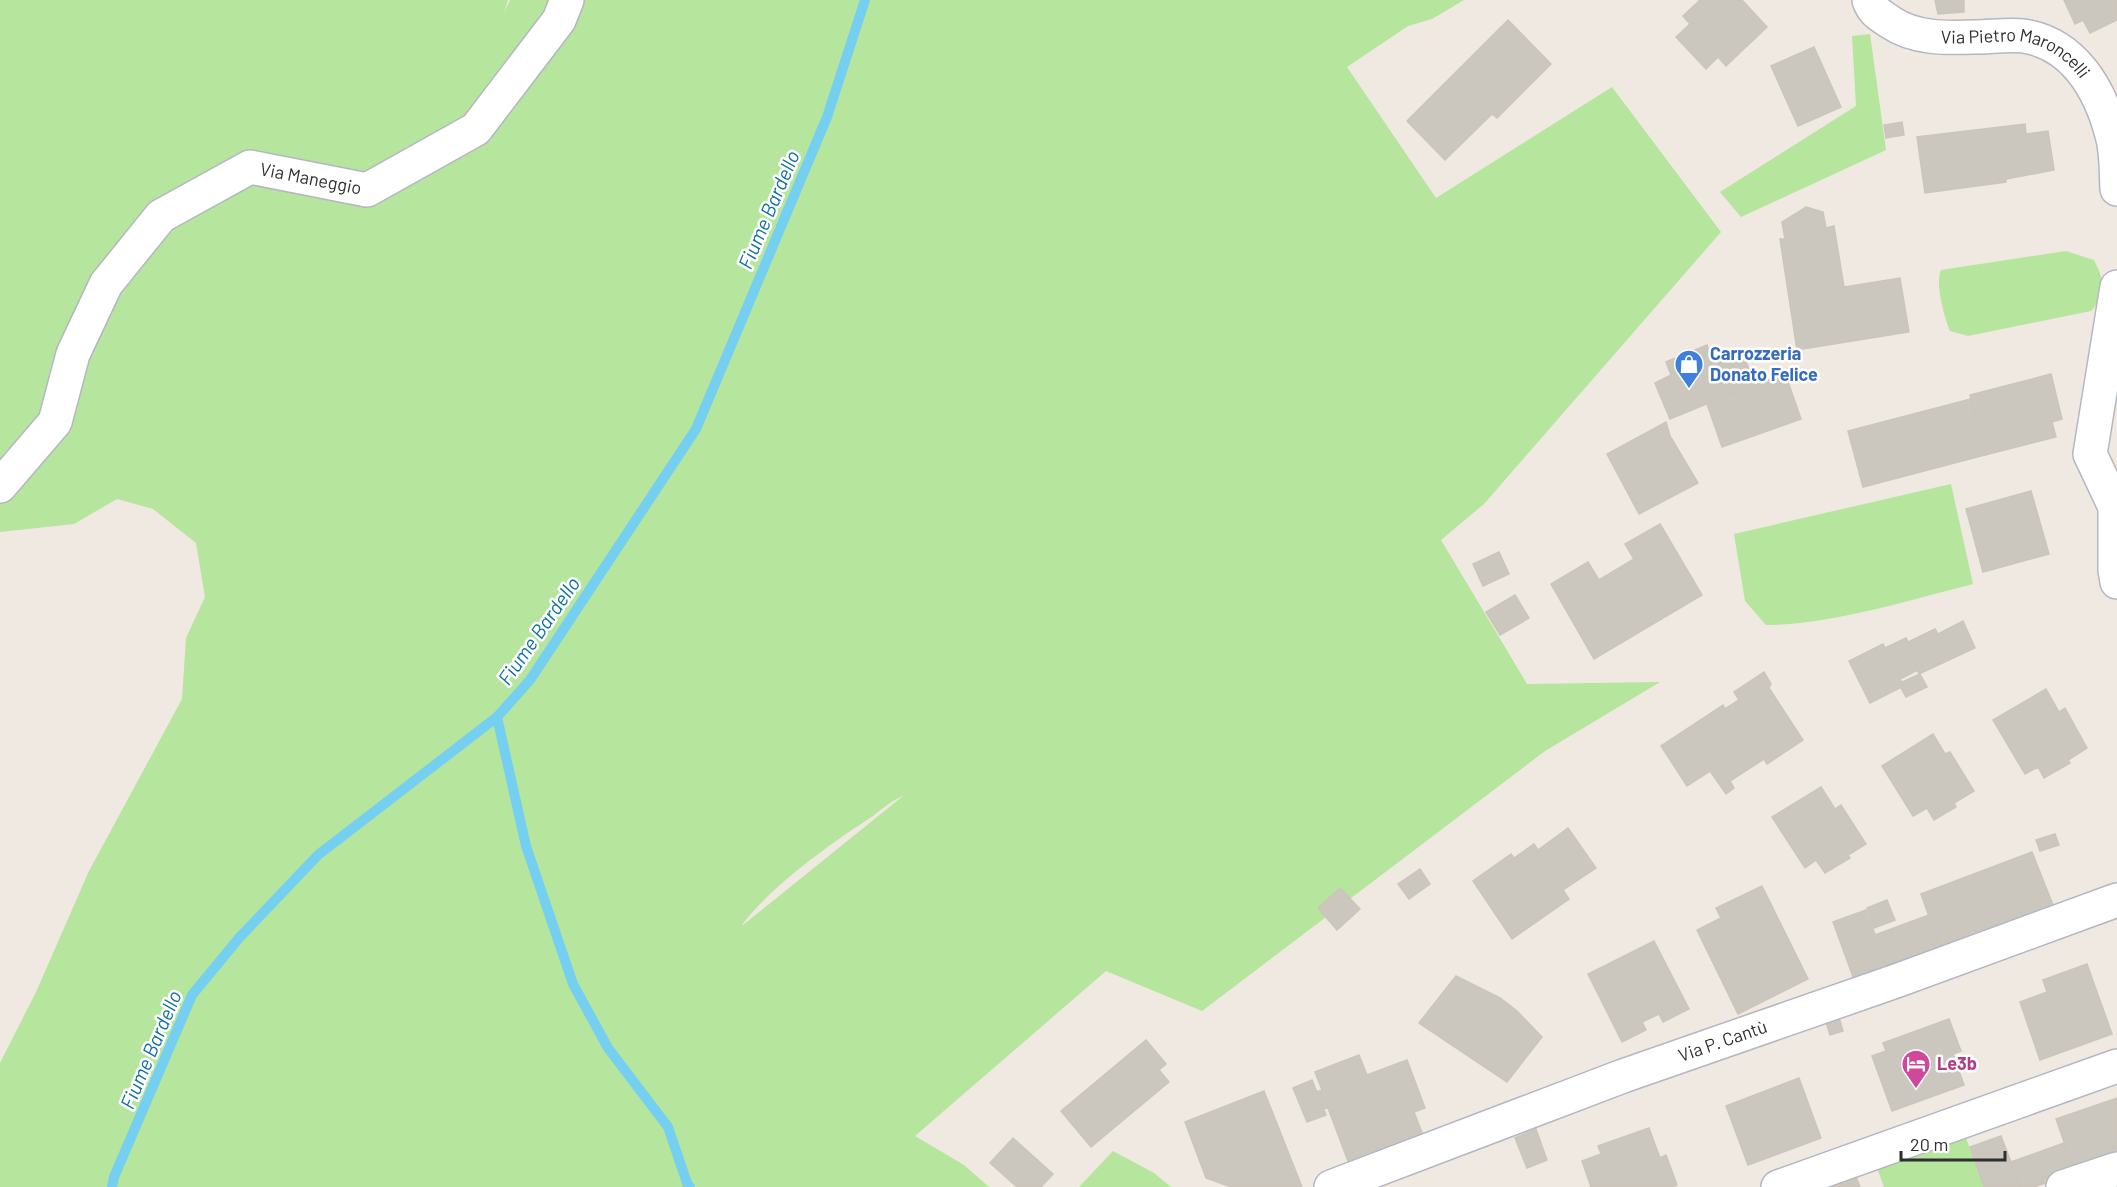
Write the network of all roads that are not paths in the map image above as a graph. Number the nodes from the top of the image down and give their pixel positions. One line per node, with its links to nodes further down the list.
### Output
1 (567, 0): 5 (street, Via Maneggio)
2 (1869, 0): 3 (street, Via Pietro Maroncelli)
3 (2117, 189)
4 (2117, 287): 6 (street)
5 (0, 486)
6 (2116, 502): 7 (street)
7 (2117, 582)
8 (2117, 900): 11 (street, Via P. Cantù)
9 (2117, 1066): 12 (street)
10 (2117, 1169): 13 (street)
11 (1330, 1187)
12 (1778, 1187)
13 (2063, 1187)

